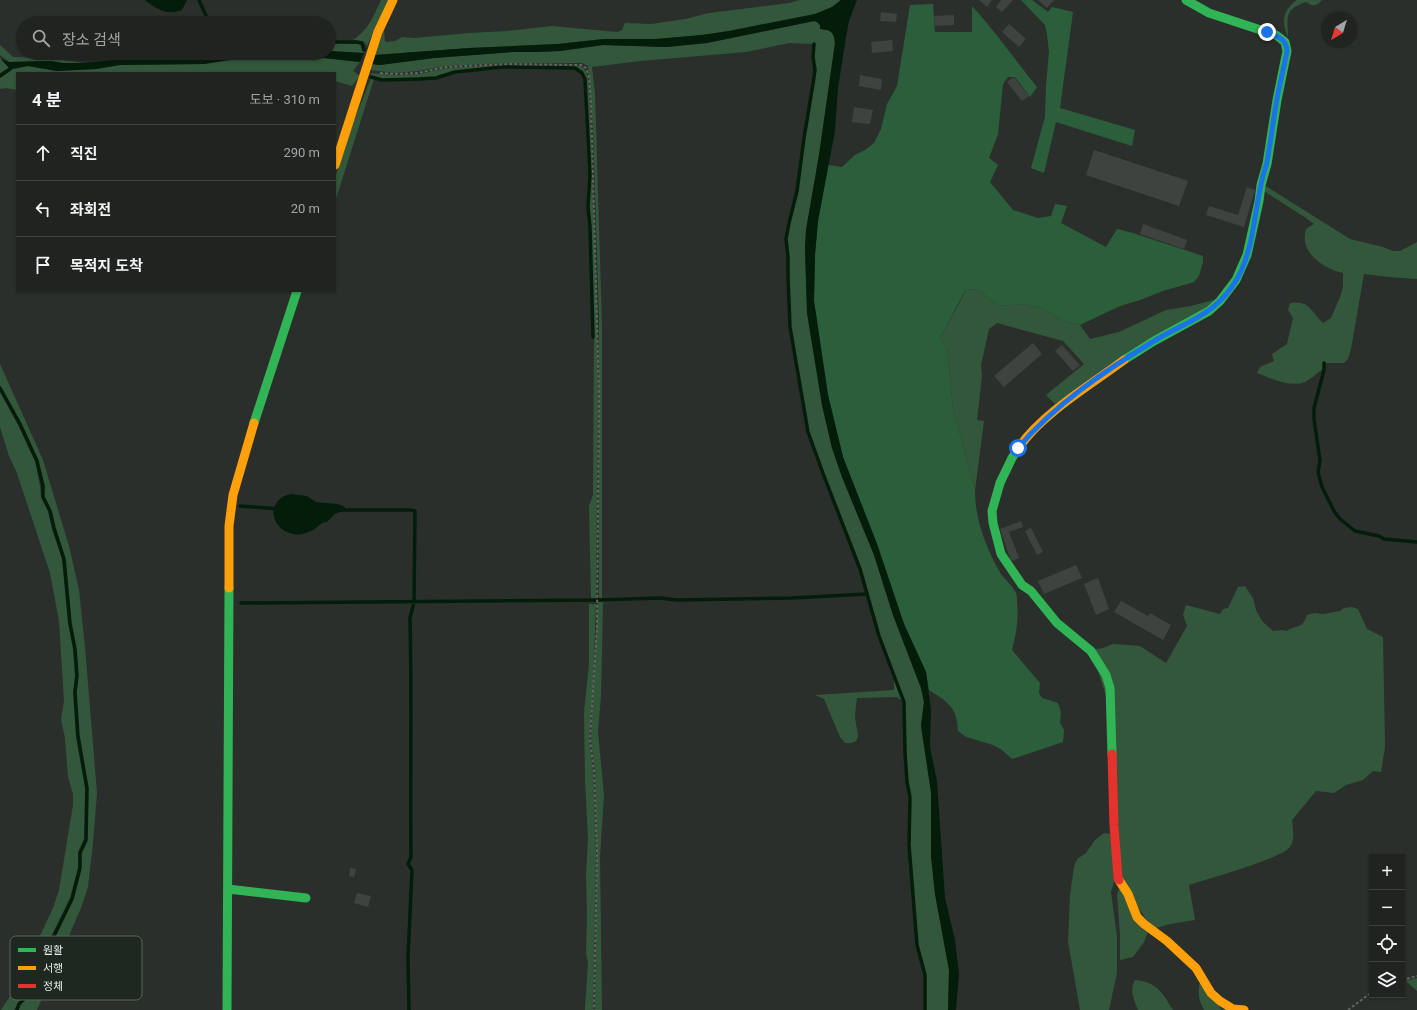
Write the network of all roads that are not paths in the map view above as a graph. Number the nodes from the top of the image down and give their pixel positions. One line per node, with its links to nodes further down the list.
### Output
1 (393, 0): 3 (street)
2 (1186, 0): 8 (street)
3 (336, 162)
4 (297, 292): 5 (street)
5 (228, 888): 6 (street); 7 (street)
6 (306, 898)
7 (227, 1010)
8 (1244, 1010)

